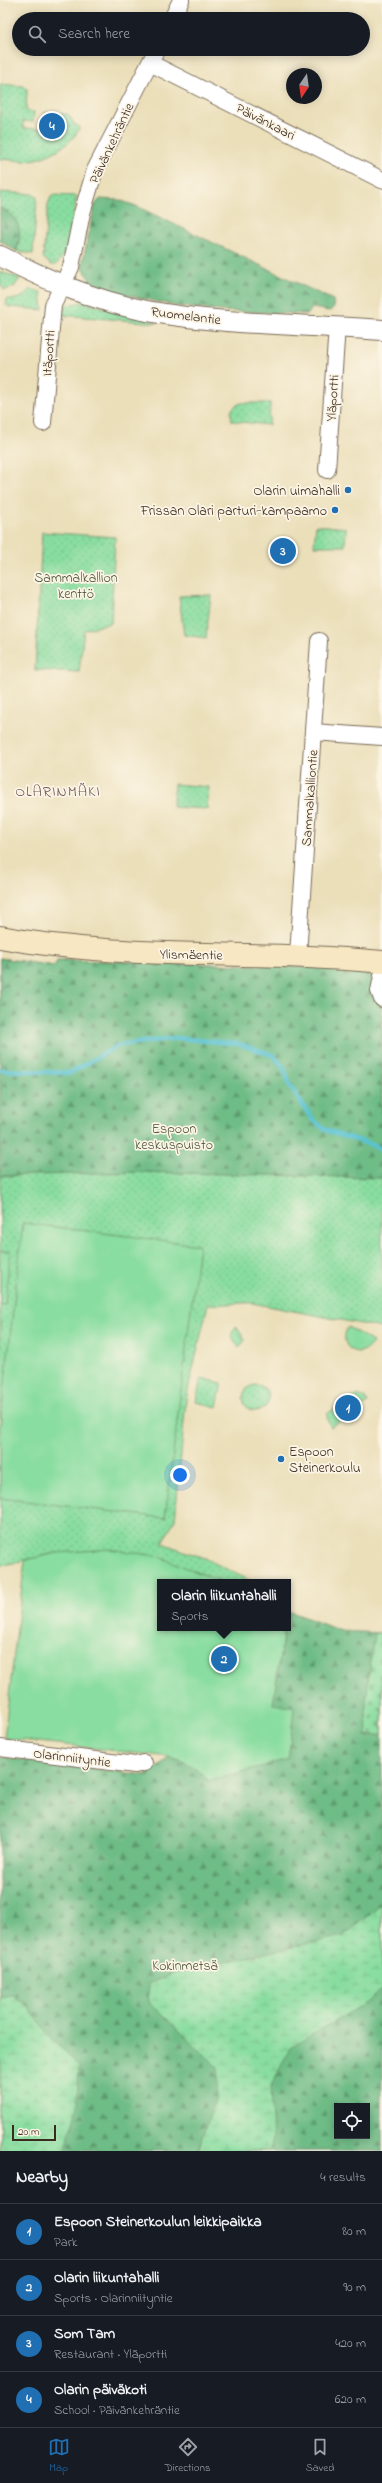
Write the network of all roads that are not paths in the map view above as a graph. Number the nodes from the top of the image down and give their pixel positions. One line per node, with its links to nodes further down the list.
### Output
1 (181, 0): 2 (street)
2 (175, 12)
3 (154, 56): 4 (street, Päivänkaari); 6 (street, Päivänkehräntie)
4 (382, 180)
5 (0, 256): 6 (street, Ruomelantie)
6 (62, 286): 7 (street, Ruomelantie); 9 (street, Itäportti)
7 (337, 326): 8 (street, Ruomelantie); 10 (street, Yläportti)
8 (382, 330)
9 (43, 423)
10 (327, 470)
11 (319, 641): 12 (street, Sammalkalliontie)
12 (313, 732): 13 (street); 15 (street, Sammalkalliontie)
13 (382, 737)
14 (0, 937): 15 (main road, Ylismäentie)
15 (298, 955): 16 (main road, Ylismäentie)
16 (382, 962)
17 (382, 976): 18 (street)
18 (382, 999)
19 (0, 1748): 20 (street, Olarinniityntie)
20 (144, 1763)

